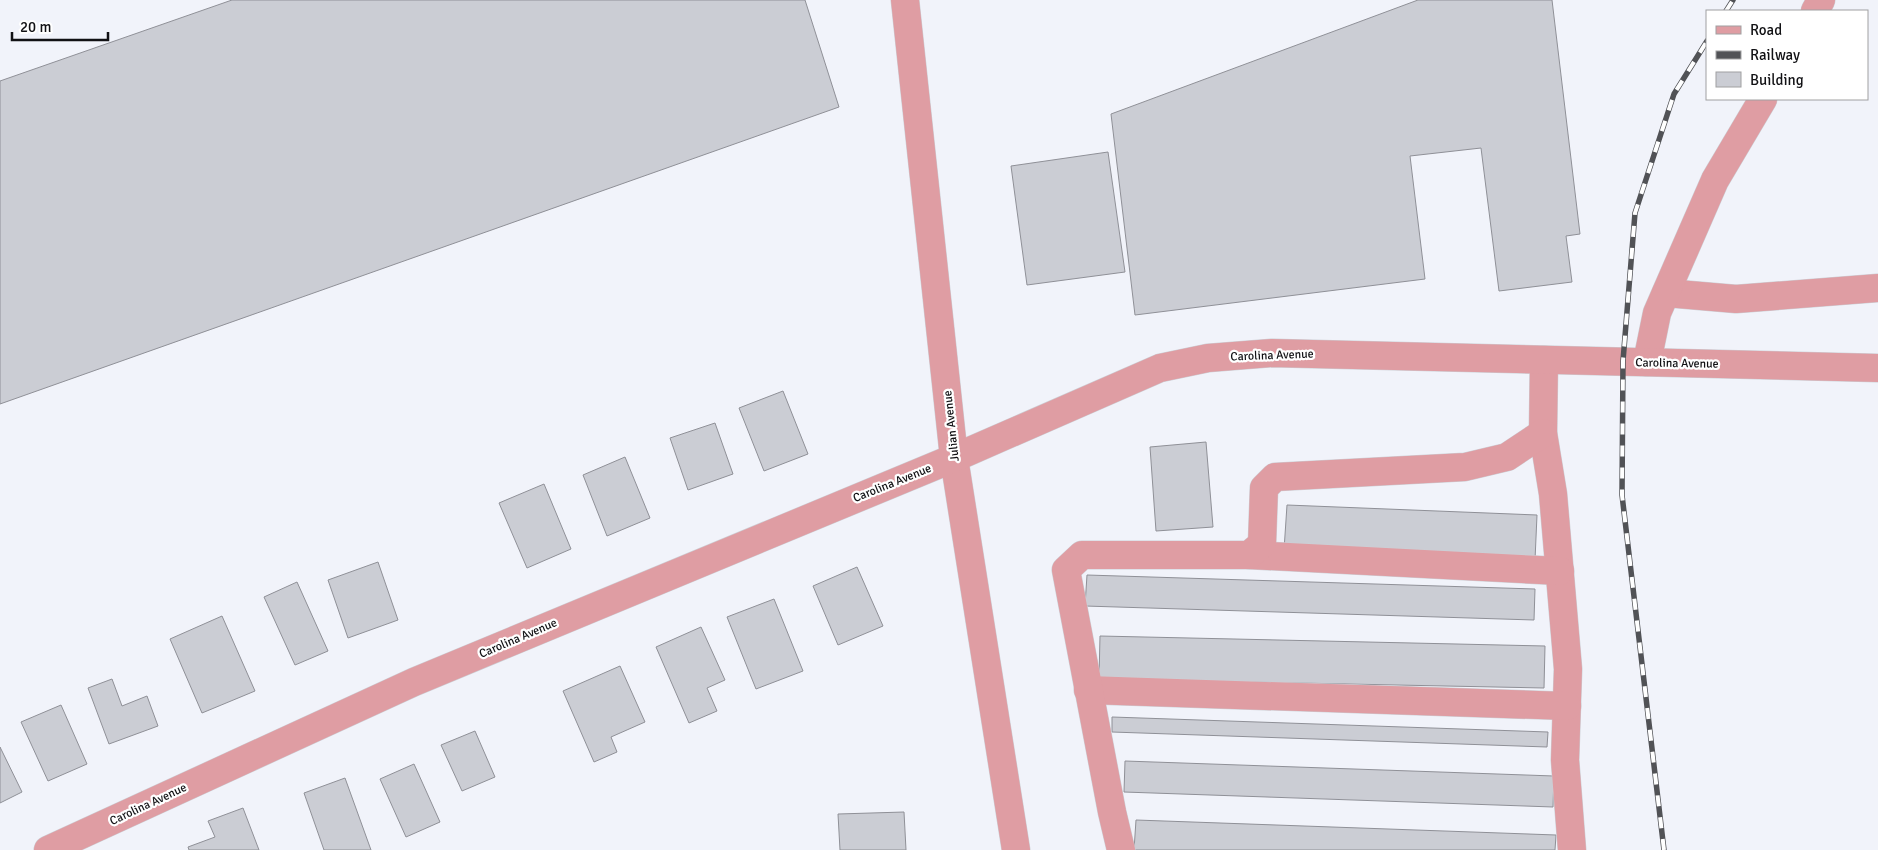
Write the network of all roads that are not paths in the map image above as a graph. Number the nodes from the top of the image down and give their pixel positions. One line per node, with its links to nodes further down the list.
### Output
1 (906, 0): 9 (street, Julian Avenue)
2 (1762, 100): 4 (street)
3 (1878, 288): 4 (street)
4 (1666, 293): 6 (street)
5 (1544, 360): 6 (street, Carolina Avenue); 8 (street); 9 (street, Carolina Avenue)
6 (1647, 362): 7 (street, Carolina Avenue)
7 (1878, 368)
8 (1543, 433): 10 (street); 11 (street)
9 (954, 458): 14 (street, Carolina Avenue); 15 (street, Julian Avenue)
10 (1249, 555): 11 (street); 12 (street)
11 (1560, 571): 13 (street)
12 (1088, 690): 13 (street); 16 (street)
13 (1567, 706): 17 (street)
14 (48, 850)
15 (1016, 850)
16 (1121, 850)
17 (1572, 850)

